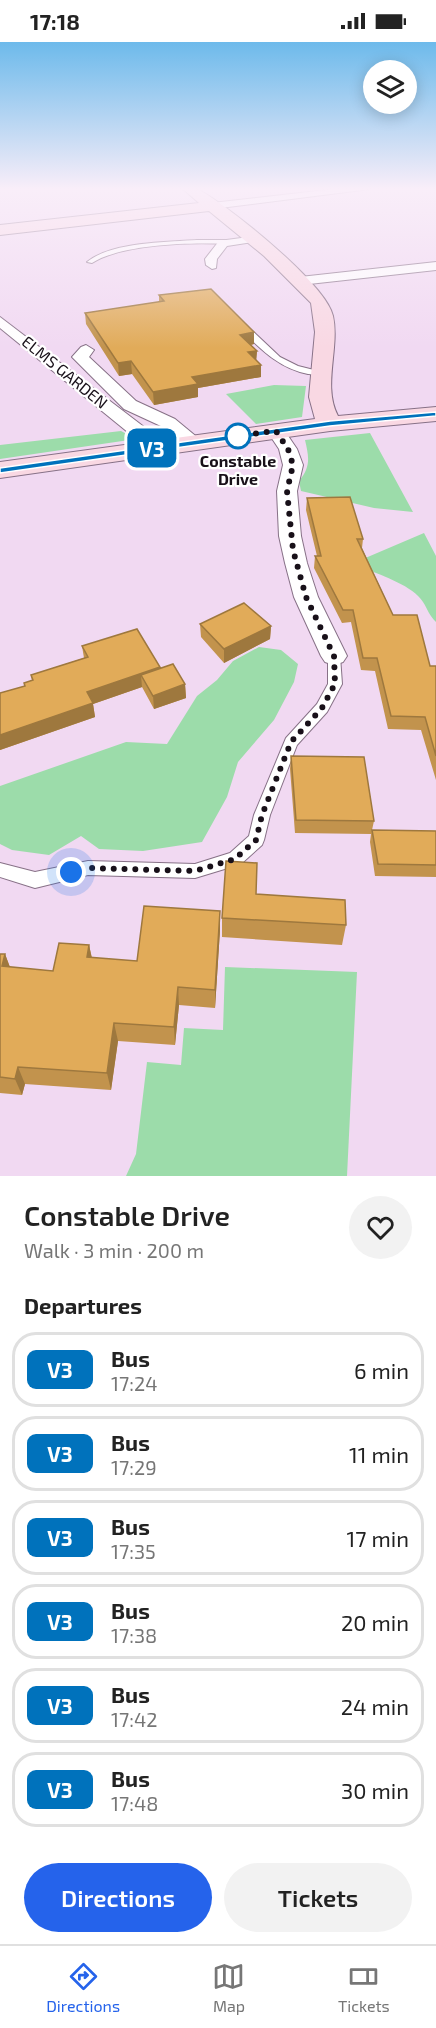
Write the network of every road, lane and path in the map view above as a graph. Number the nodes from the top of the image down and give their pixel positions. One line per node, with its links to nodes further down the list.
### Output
1 (184, 242): 4 (lane)
2 (226, 242): 5 (street)
3 (259, 242): 7 (street)
4 (90, 262)
5 (227, 266)
6 (436, 266): 7 (street)
7 (300, 281): 11 (street)
8 (232, 315): 11 (lane)
9 (0, 321): 16 (street, ELMS GARDEN)
10 (86, 350): 15 (street)
11 (322, 372): 13 (street)
12 (436, 414): 13 (street)
13 (330, 424): 14 (street)
14 (276, 431): 15 (street); 18 (street)
15 (192, 442): 16 (street)
16 (158, 447): 17 (street)
17 (0, 470)
18 (334, 656): 19 (lane)
19 (0, 870)

